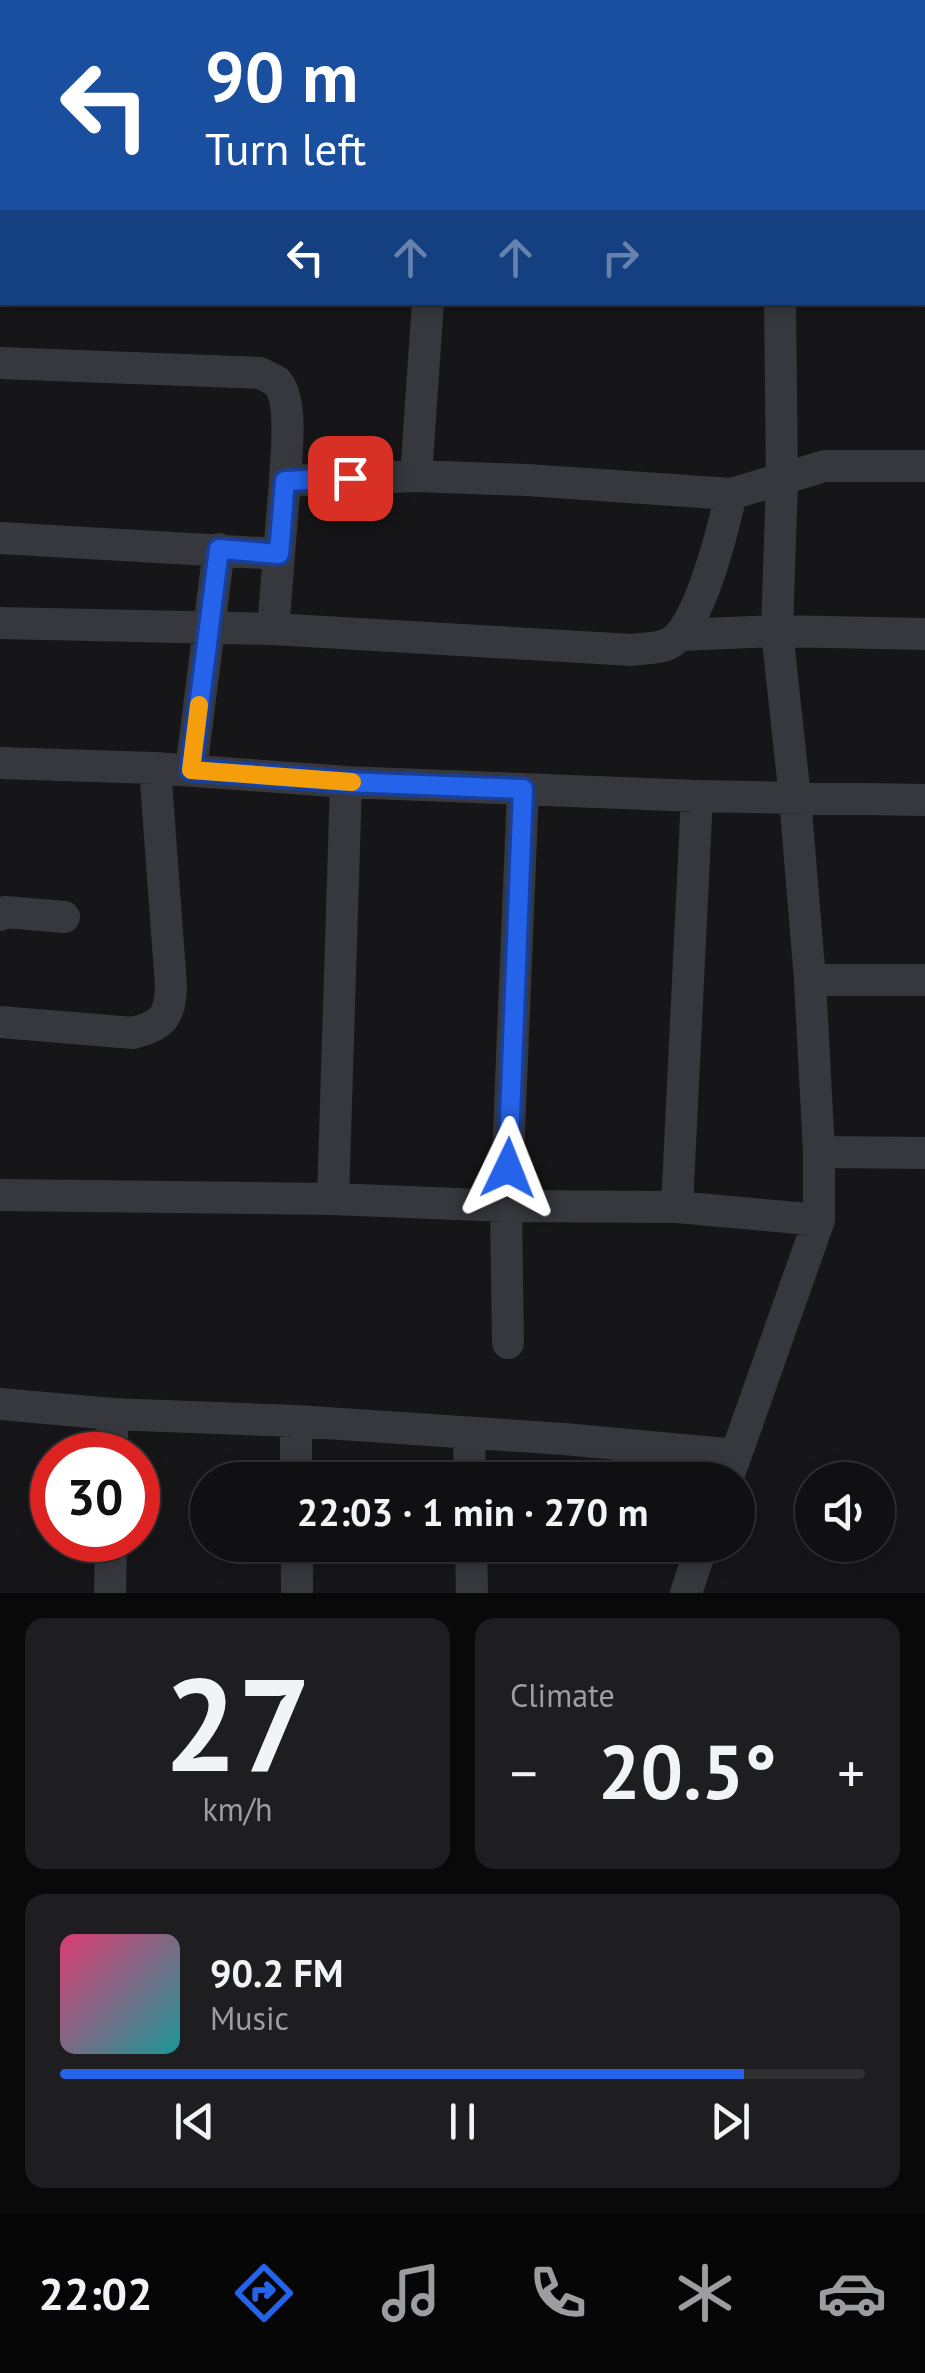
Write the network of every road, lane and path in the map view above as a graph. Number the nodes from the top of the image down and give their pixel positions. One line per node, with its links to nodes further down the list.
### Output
1 (428, 305): 5 (street)
2 (780, 305): 6 (street)
3 (0, 363): 7 (street)
4 (925, 466): 6 (street)
5 (416, 476): 7 (street); 8 (street)
6 (782, 480): 8 (street); 15 (street)
7 (285, 481): 11 (street)
8 (732, 494): 17 (street)
9 (0, 538): 10 (street)
10 (219, 549): 11 (street); 13 (street)
11 (279, 554): 14 (street)
12 (0, 622): 13 (street)
13 (209, 627): 14 (street); 20 (street)
14 (273, 630): 17 (street)
15 (777, 631): 16 (street); 17 (street); 24 (street)
16 (925, 634)
17 (680, 635)
18 (0, 763): 19 (street)
19 (155, 768): 20 (street); 30 (street)
20 (191, 770): 21 (street)
21 (346, 782): 22 (street); 34 (street)
22 (523, 789): 23 (street); 35 (street)
23 (697, 796): 24 (street); 36 (street)
24 (795, 798): 25 (street); 28 (street)
25 (925, 800)
26 (0, 915): 27 (street)
27 (64, 917)
28 (810, 980): 29 (street); 31 (street)
29 (925, 980)
30 (0, 1022)
31 (819, 1152): 32 (street); 37 (street)
32 (925, 1153)
33 (0, 1195): 34 (street)
34 (333, 1198): 35 (street)
35 (506, 1206): 36 (street); 38 (street)
36 (677, 1207): 37 (street)
37 (819, 1220): 47 (street)
38 (508, 1342)
39 (0, 1404): 40 (street)
40 (112, 1414): 41 (street); 42 (street)
41 (296, 1421): 43 (street); 44 (street)
42 (112, 1432)
43 (469, 1434): 45 (street); 46 (street)
44 (296, 1462)
45 (470, 1462)
46 (695, 1462)
47 (733, 1462)
48 (111, 1562): 52 (street)
49 (297, 1562): 53 (street)
50 (471, 1562): 54 (street)
51 (696, 1562): 55 (street)
52 (110, 1593)
53 (297, 1593)
54 (472, 1593)
55 (686, 1593)

